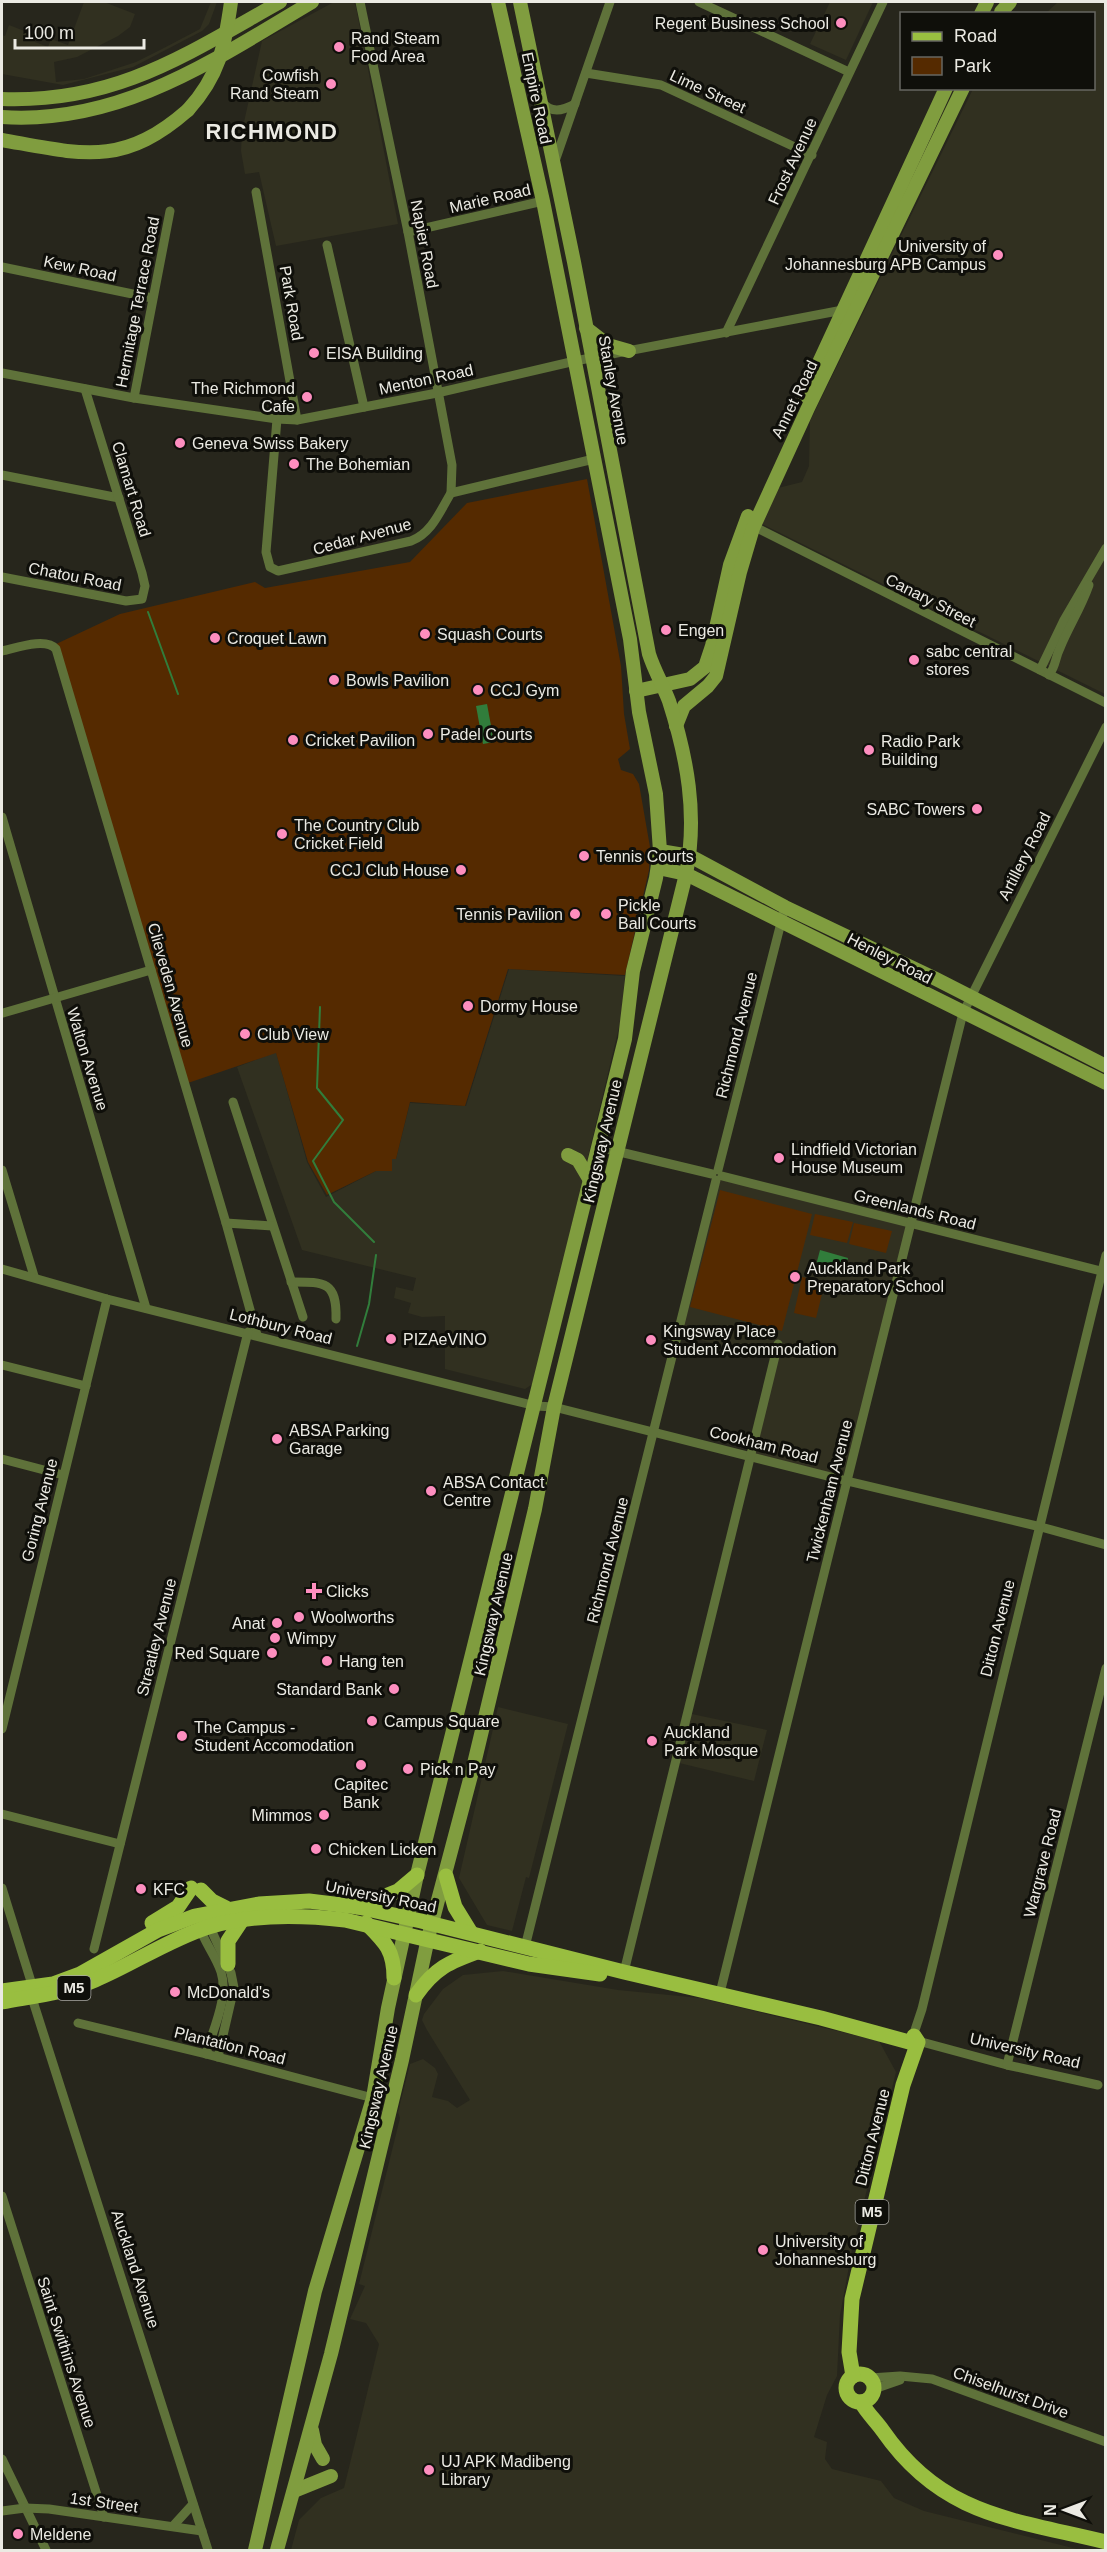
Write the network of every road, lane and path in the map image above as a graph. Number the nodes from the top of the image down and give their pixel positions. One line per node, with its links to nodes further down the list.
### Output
1 (231, 2): 18 (main road, bridge)
2 (280, 2): 15 (main road)
3 (312, 2): 17 (main road)
4 (360, 2): 24 (street, Napier Road)
5 (498, 2): 22 (main road, Empire Road)
6 (520, 2): 14 (main road, Empire Road)
7 (610, 2): 11 (street)
8 (699, 2): 10 (street)
9 (883, 2): 10 (street, Frost Avenue)
10 (849, 72): 19 (street, Frost Avenue)
11 (586, 74): 16 (street); 19 (street, Lime Street)
12 (945, 90): 28 (main road, Annet Road)
13 (962, 90): 28 (main road, Annet Road)
14 (539, 98): 16 (street); 20 (main road, Empire Road)
15 (2, 99)
16 (575, 104): 20 (street)
17 (2, 117)
18 (2, 140)
19 (812, 155): 30 (street, Frost Avenue)
20 (554, 165): 29 (main road, Stanley Avenue)
21 (256, 192): 40 (street, Park Road)
22 (543, 201): 24 (street, Marie Road); 33 (main road, Stanley Avenue)
23 (170, 211): 27 (street, Hermitage Terrace Road)
24 (408, 232): 36 (street, Napier Road)
25 (327, 245): 38 (street)
26 (2, 267): 27 (street, Kew Road)
27 (152, 298): 37 (street, Hermitage Terrace Road)
28 (850, 309): 30 (street, Menton Road); 45 (main road, Annet Road)
29 (586, 328): 31 (main road); 32 (main road, Stanley Avenue)
30 (726, 333): 31 (street, Menton Road)
31 (629, 351): 32 (street, Menton Road)
32 (592, 358): 33 (street, Menton Road); 53 (main road, Stanley Avenue)
33 (575, 361): 36 (street, Menton Road); 41 (main road, Stanley Avenue)
34 (2, 374): 35 (street, Menton Road)
35 (85, 389): 37 (street, Menton Road); 44 (street, Clamart Road)
36 (437, 393): 38 (street, Menton Road); 43 (street, Napier Road)
37 (134, 398): 39 (street, Menton Road)
38 (364, 407): 40 (street, Menton Road)
39 (277, 419): 40 (street, Menton Road); 43 (street, Cedar Avenue)
40 (297, 420)
41 (594, 459): 43 (street); 54 (main road, Stanley Avenue)
42 (2, 475): 44 (street)
43 (451, 493)
44 (119, 498): 49 (street, Clamart Road)
45 (750, 524): 51 (street, Canary Street); 53 (main road, Annet Road); 56 (main road, Annet Road)
46 (1106, 548): 47 (street)
47 (1092, 574): 51 (street); 52 (street)
48 (2, 577): 49 (street, Chatou Road)
49 (142, 599)
50 (2, 651): 64 (street, Clieveden Avenue)
51 (1040, 670): 52 (street, Canary Street)
52 (1049, 675): 55 (street, Canary Street)
53 (662, 683): 54 (main road, Annet Road); 56 (main road, Kingsway Avenue)
54 (636, 691): 59 (main road, Kingsway Avenue)
55 (1106, 703)
56 (675, 726): 60 (main road, Kingsway Avenue)
57 (1106, 727): 66 (street, Artillery Road)
58 (2, 817): 65 (street, Walton Avenue)
59 (660, 851): 60 (main road, Henley Road); 61 (main road, Kingsway Avenue)
60 (690, 856): 62 (main road, Kingsway Avenue); 63 (main road, Henley Road)
61 (658, 868): 62 (main road, Henley Road); 72 (main road, Kingsway Avenue)
62 (686, 874): 63 (main road, Henley Road); 73 (main road, Kingsway Avenue)
63 (783, 914): 66 (main road, Henley Road); 68 (main road, Henley Road); 76 (street, Richmond Avenue)
64 (151, 970): 65 (street); 78 (street, Clieveden Avenue)
65 (54, 998): 67 (street); 87 (street, Walton Avenue)
66 (970, 998): 68 (street, Twickenham Avenue); 69 (main road, Henley Road)
67 (3, 1013)
68 (963, 1013): 70 (main road, Henley Road); 79 (street, Twickenham Avenue)
69 (1106, 1066)
70 (1106, 1083)
71 (233, 1102): 80 (street)
72 (599, 1147): 73 (street, Greenlands Road); 77 (main road, Kingsway Avenue)
73 (617, 1150): 76 (street, Greenlands Road); 95 (main road, Kingsway Avenue)
74 (568, 1155): 77 (main road)
75 (2, 1170): 84 (street)
76 (717, 1175): 79 (street, Greenlands Road); 96 (street, Richmond Avenue)
77 (591, 1182): 94 (main road, Kingsway Avenue)
78 (226, 1223): 80 (street); 90 (street, Clieveden Avenue)
79 (910, 1223): 83 (street, Greenlands Road); 100 (street, Twickenham Avenue)
80 (272, 1226): 85 (street)
81 (1106, 1255): 83 (street, Ditton Avenue)
82 (2, 1269): 84 (street, Lothbury Road)
83 (1101, 1271): 101 (street, Ditton Avenue)
84 (33, 1276): 86 (street, Lothbury Road)
85 (291, 1282): 88 (street); 89 (street)
86 (107, 1299): 87 (street, Lothbury Road); 93 (street, Goring Avenue)
87 (146, 1308): 90 (street, Lothbury Road)
88 (303, 1317)
89 (336, 1319)
90 (252, 1334): 94 (street, Lothbury Road); 106 (street, Streatley Avenue)
91 (778, 1344): 97 (street)
92 (2, 1365): 93 (street)
93 (86, 1386): 99 (street, Goring Avenue)
94 (536, 1406): 95 (street, Lothbury Road); 107 (main road, Kingsway Avenue)
95 (554, 1407): 96 (street, Cookham Road); 108 (main road, Kingsway Avenue)
96 (655, 1432): 97 (street, Cookham Road); 119 (street, Richmond Avenue)
97 (750, 1456): 100 (street, Cookham Road); 123 (street)
98 (2, 1459): 99 (street)
99 (63, 1475): 104 (street, Goring Avenue)
100 (847, 1481): 101 (street, Cookham Road); 128 (street, Twickenham Avenue)
101 (1041, 1527): 102 (street, Cookham Road); 132 (street, Ditton Avenue)
102 (1106, 1545)
103 (1106, 1668): 135 (street, Wargrave Road)
104 (2, 1729)
105 (2, 1814): 106 (street)
106 (120, 1844): 120 (street, Streatley Avenue)
107 (417, 1875): 110 (main road); 115 (main road, Kingsway Avenue)
108 (446, 1876): 116 (main road, Kingsway Avenue); 117 (main road)
109 (2, 1888): 127 (street, Auckland Avenue)
110 (358, 1907): 111 (main road, University Road / M5); 115 (main road, University Road / M5)
111 (226, 1908): 113 (main road, University Road / M5); 118 (main road)
112 (242, 1920): 113 (main road, University Road / M5); 114 (main road, University Road / M5); 122 (main road)
113 (202, 1921): 118 (main road, University Road / M5); 122 (street); 127 (main road, University Road / M5); 133 (street)
114 (366, 1923): 115 (main road, University Road / M5); 124 (main road)
115 (406, 1925): 116 (main road, University Road / M5); 124 (main road, Kingsway Avenue)
116 (430, 1931): 117 (main road, University Road / M5); 121 (main road, University Road / M5); 129 (main road, Kingsway Avenue)
117 (471, 1933): 119 (main road, University Road / M5)
118 (130, 1946): 127 (main road, University Road / M5)
119 (525, 1947): 123 (main road, University Road / M5)
120 (94, 1949)
121 (480, 1951): 125 (main road, University Road / M5); 129 (main road)
122 (228, 1964): 134 (street)
123 (624, 1972): 125 (main road, University Road / M5)
124 (394, 1978): 137 (main road, Kingsway Avenue)
125 (657, 1980): 128 (main road, University Road / M5)
126 (2, 1991): 127 (main road, University Road / M5)
127 (32, 1993): 130 (main road, University Road / M5); 146 (street, Auckland Avenue)
128 (720, 1993): 132 (main road, University Road / M5)
129 (416, 1995): 140 (main road, Kingsway Avenue)
130 (2, 2002)
131 (78, 2023): 133 (street, Plantation Road)
132 (914, 2041): 135 (street, University Road); 139 (main road, Ditton Avenue / M5)
133 (206, 2054): 134 (street, Plantation Road)
134 (218, 2057): 137 (street, Plantation Road)
135 (1007, 2065): 136 (street, University Road)
136 (1098, 2085)
137 (374, 2098): 155 (main road, Kingsway Avenue)
138 (2, 2196): 149 (street, Saint Swithins Avenue)
139 (865, 2386): 141 (street, Chiselhurst Drive); 152 (main road)
140 (312, 2427): 143 (main road); 145 (main road, Kingsway Avenue)
141 (1106, 2442)
142 (2, 2459): 147 (street)
143 (323, 2459)
144 (331, 2476): 145 (main road)
145 (294, 2491): 156 (main road, Kingsway Avenue)
146 (193, 2504): 150 (street); 151 (street, Auckland Avenue)
147 (25, 2508): 148 (street, 1st Street); 149 (street, 1st Street); 153 (street)
148 (2, 2511)
149 (104, 2517): 150 (street, 1st Street)
150 (173, 2526): 151 (street, 1st Street)
151 (202, 2530): 154 (street, Auckland Avenue)
152 (1106, 2542)
153 (46, 2550)
154 (208, 2550)
155 (255, 2550)
156 (278, 2550)

